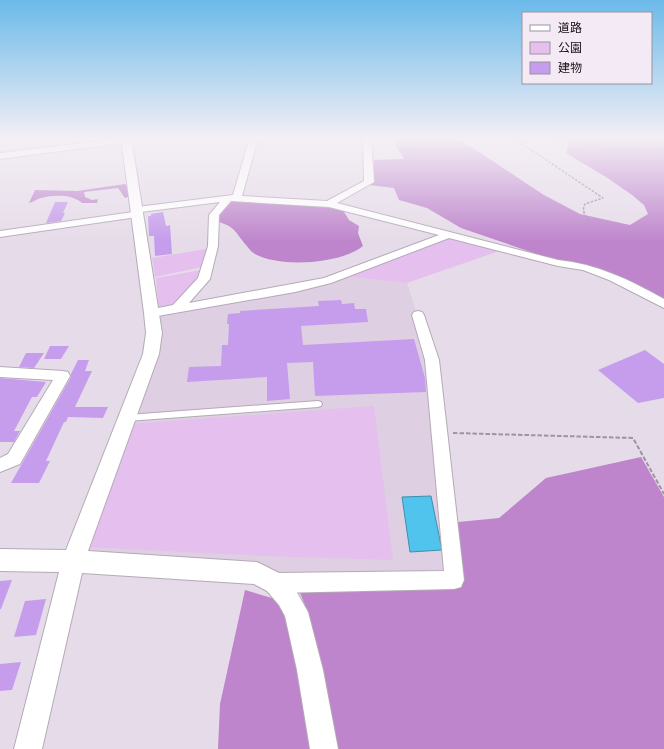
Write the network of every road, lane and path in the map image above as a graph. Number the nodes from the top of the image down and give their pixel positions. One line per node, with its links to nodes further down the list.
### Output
1 (131, 172): 7 (street)
2 (242, 172): 5 (street)
3 (369, 172): 6 (street)
4 (565, 172): 8 (path)
5 (232, 198): 6 (street); 7 (street); 12 (street)
6 (329, 204): 10 (street)
7 (137, 212): 9 (street); 13 (street)
8 (590, 223)
9 (0, 234)
10 (448, 234): 11 (street); 12 (street)
11 (664, 304)
12 (177, 309): 13 (street)
13 (152, 313): 17 (street)
14 (418, 315): 18 (street)
15 (0, 372): 19 (street)
16 (318, 404): 17 (lane)
17 (127, 418): 22 (street)
18 (438, 433): 20 (path); 23 (street)
19 (0, 465)
20 (664, 494)
21 (0, 560): 22 (street)
22 (73, 561): 23 (street); 24 (street)
23 (275, 583): 25 (street)
24 (28, 749)
25 (324, 749)

